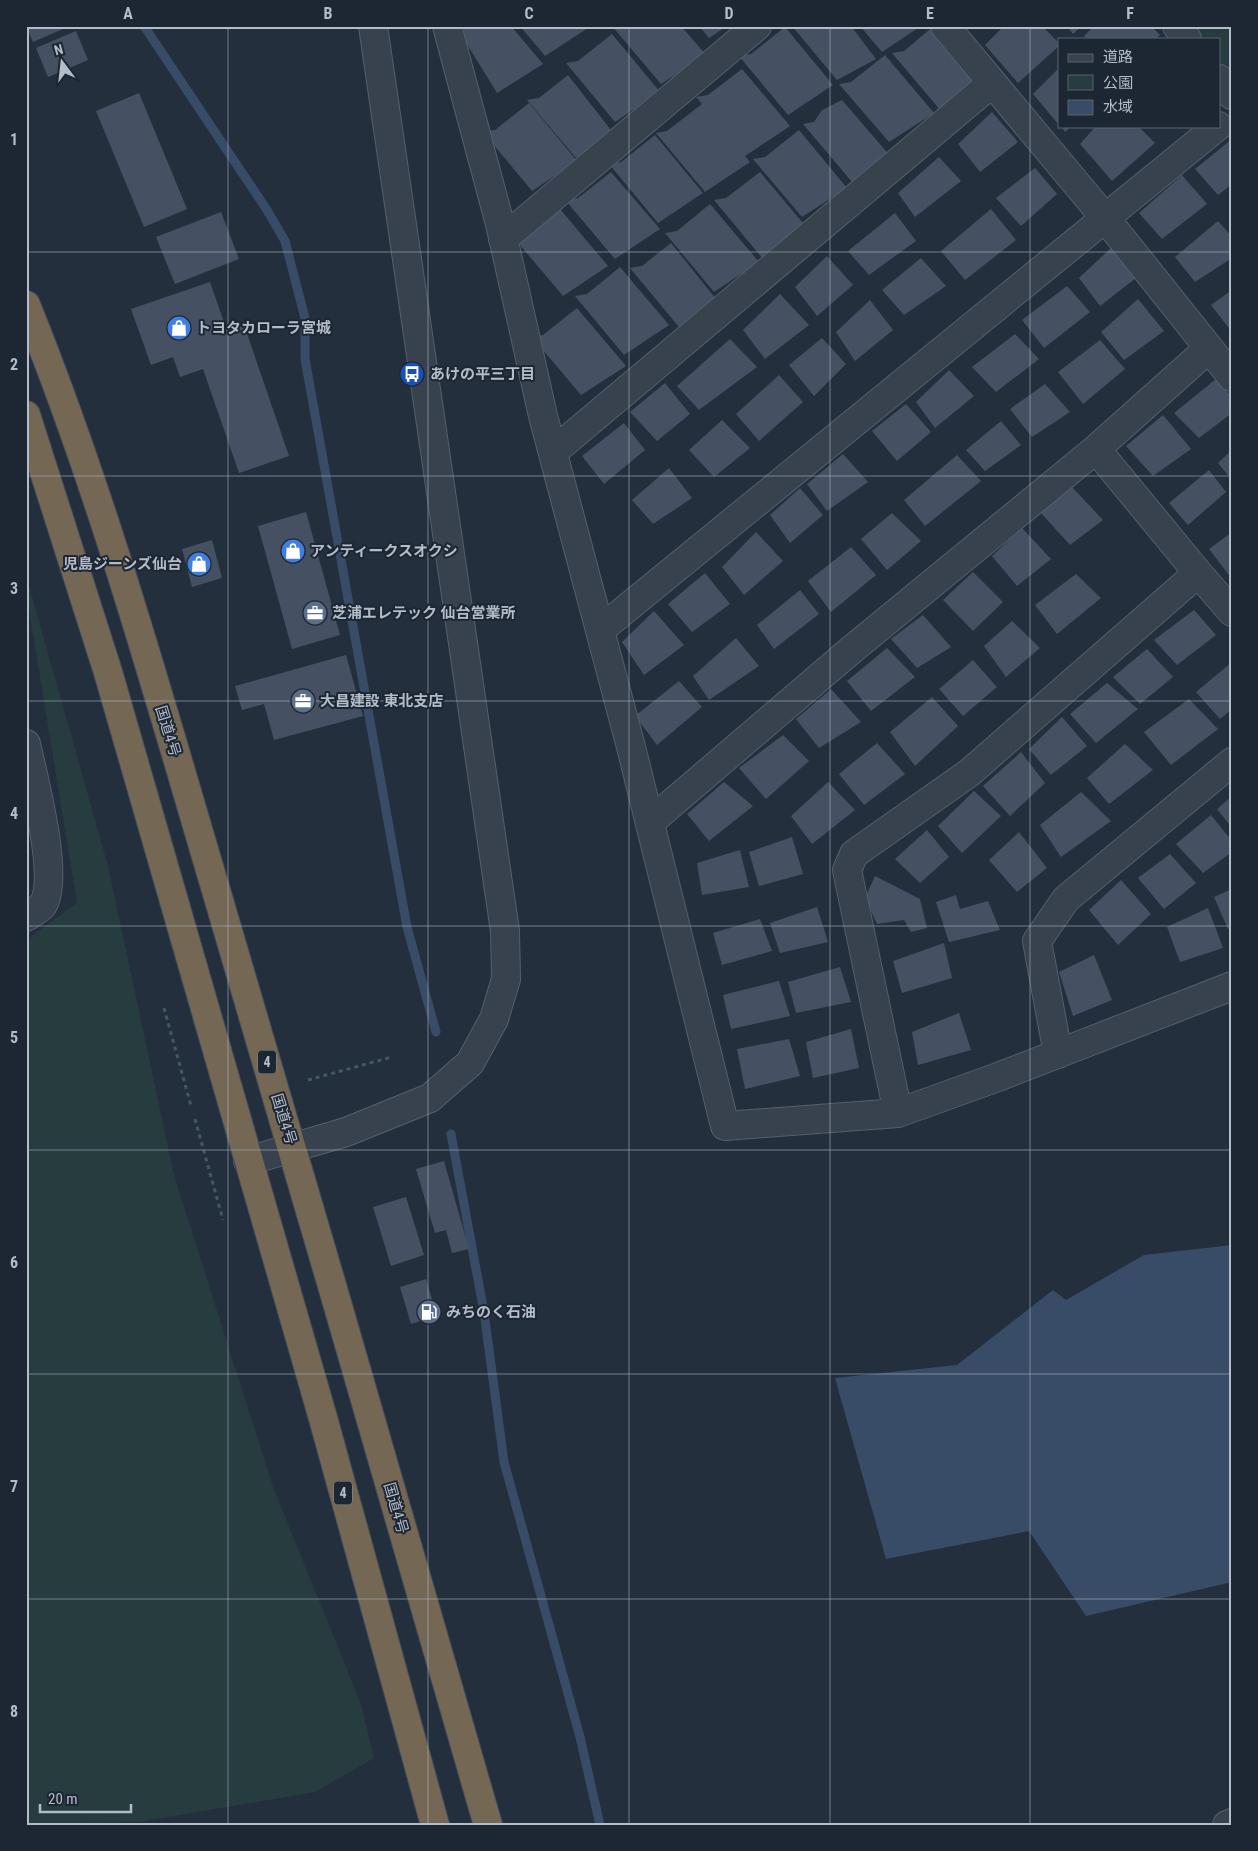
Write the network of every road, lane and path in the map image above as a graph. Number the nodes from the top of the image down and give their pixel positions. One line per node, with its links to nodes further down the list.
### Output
1 (373, 26): 36 (street)
2 (757, 26): 14 (street)
3 (945, 26): 8 (street)
4 (1177, 26): 6 (street)
5 (452, 29): 14 (street)
6 (1186, 38)
7 (1220, 80): 9 (street)
8 (992, 83): 13 (street); 20 (street)
9 (1232, 95)
10 (1232, 115): 11 (street)
11 (1220, 125)
12 (1217, 128): 13 (street)
13 (1106, 219): 16 (street); 23 (street)
14 (503, 239): 20 (street)
15 (26, 305): 36 (highway, 国道4号 / 4)
16 (1208, 349): 17 (street); 19 (street)
17 (1232, 377)
18 (27, 422): 37 (highway, 4)
19 (1096, 450): 21 (street); 26 (street)
20 (553, 452): 23 (street)
21 (1198, 573): 22 (street); 34 (street)
22 (1232, 612)
23 (600, 630): 26 (street)
24 (26, 744): 27 (street)
25 (1232, 762): 30 (street)
26 (650, 822): 34 (street)
27 (26, 917)
28 (1232, 986): 30 (street)
29 (164, 1008): 33 (path)
30 (1058, 1054): 34 (street)
31 (392, 1057): 32 (path)
32 (308, 1080)
33 (191, 1106)
34 (898, 1113)
35 (195, 1119): 38 (path)
36 (292, 1148): 37 (street); 41 (highway, 国道4号 / 4)
37 (248, 1161): 40 (highway, 4)
38 (223, 1220)
39 (1232, 1824): 42 (street)
40 (435, 1825)
41 (488, 1825)
42 (1228, 1825)

